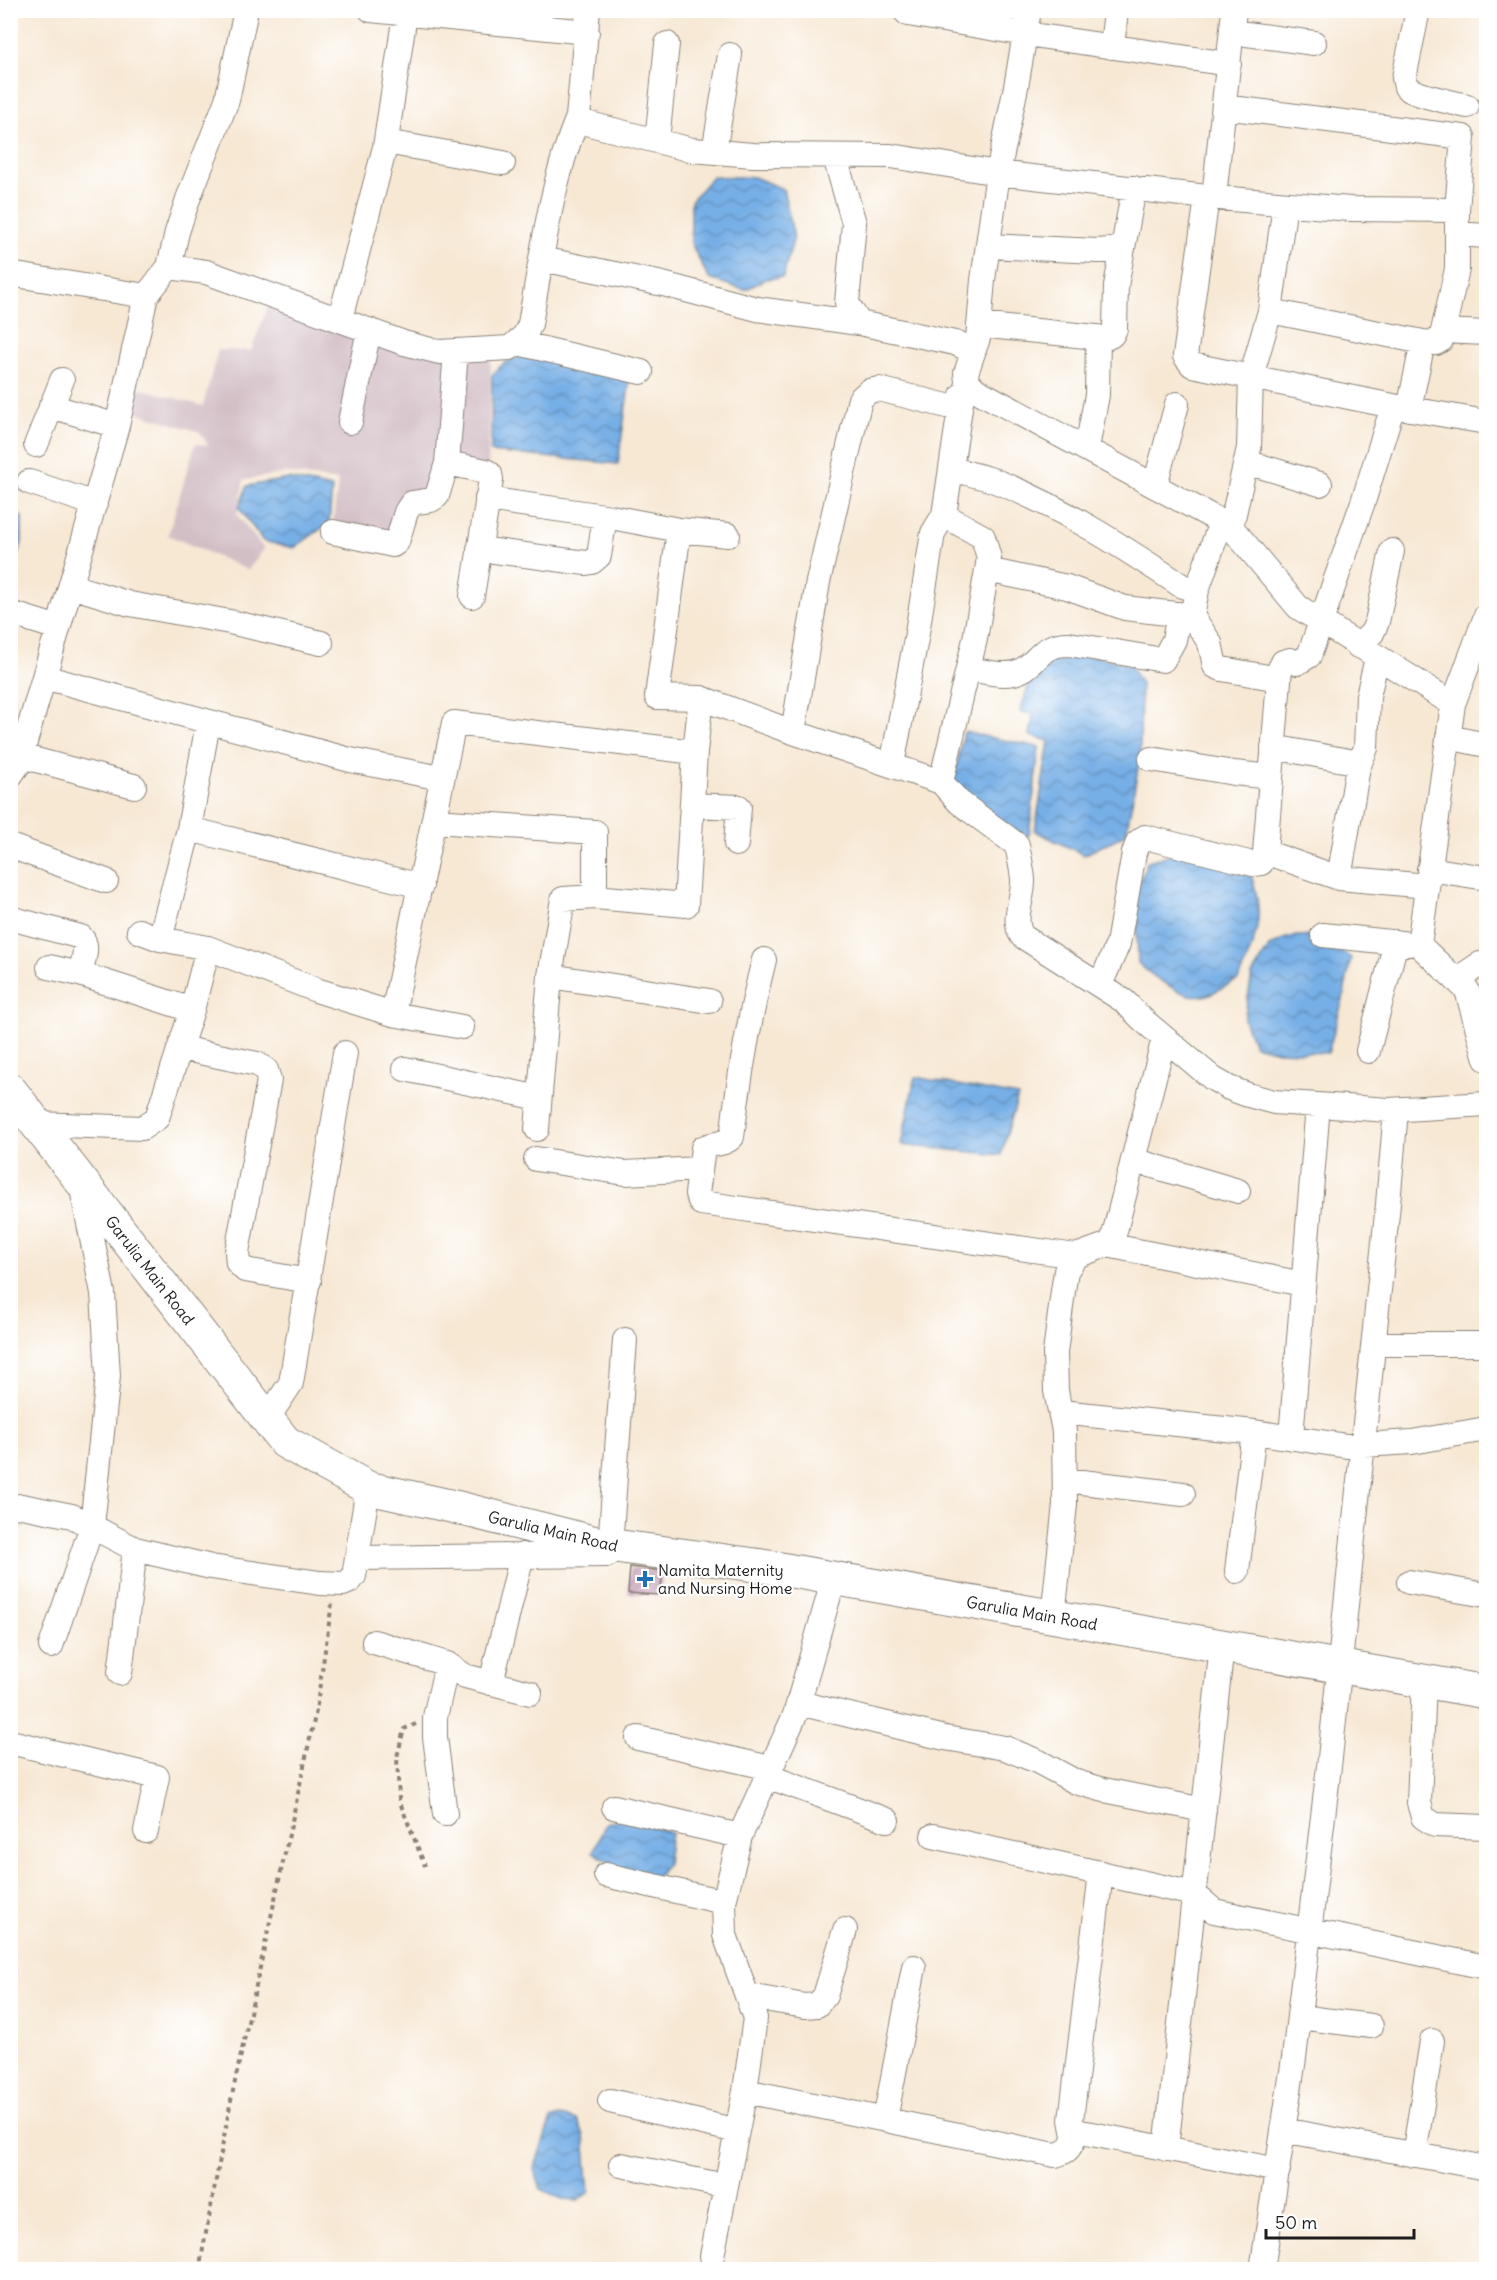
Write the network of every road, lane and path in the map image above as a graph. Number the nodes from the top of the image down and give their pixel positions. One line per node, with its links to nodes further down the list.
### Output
1 (246, 10): 36 (street)
2 (371, 10): 7 (street)
3 (904, 10): 11 (street)
4 (1029, 10): 11 (street)
5 (1116, 10): 14 (street)
6 (1418, 10): 18 (street)
7 (405, 14): 8 (street); 22 (street)
8 (464, 15): 9 (street)
9 (588, 21): 19 (street)
10 (1233, 21): 12 (street); 16 (street)
11 (1026, 34): 14 (street); 26 (street)
12 (1314, 43)
13 (667, 44): 21 (street)
14 (1112, 47): 16 (street)
15 (730, 55): 23 (street)
16 (1229, 64): 17 (street)
17 (1224, 107): 20 (street); 28 (street)
18 (1477, 107): 20 (street)
19 (578, 117): 21 (street); 35 (street)
20 (1463, 137): 30 (street)
21 (657, 141): 23 (street)
22 (386, 142): 25 (street); 40 (street)
23 (714, 152): 24 (street)
24 (835, 157): 26 (street); 41 (street)
25 (503, 163)
26 (998, 173): 27 (street); 33 (street)
27 (1134, 188): 28 (street); 34 (street)
28 (1211, 197): 29 (street); 51 (street)
29 (1285, 204): 30 (street); 39 (street)
30 (1457, 210): 31 (street)
31 (1457, 234): 32 (street); 46 (street)
32 (1486, 236)
33 (988, 246): 34 (street); 42 (street)
34 (1122, 249): 45 (street)
35 (542, 259): 41 (street); 47 (street)
36 (170, 267): 38 (street); 40 (street)
37 (10, 274): 38 (street)
38 (146, 296): 60 (street)
39 (1270, 311): 46 (street); 51 (street)
40 (340, 319): 43 (street)
41 (859, 323): 48 (street)
42 (979, 325): 45 (street); 48 (street)
43 (369, 330): 49 (street); 58 (street)
44 (1486, 333): 46 (street)
45 (1098, 337): 62 (street)
46 (1433, 337): 56 (street)
47 (518, 343): 49 (street); 50 (street)
48 (973, 351): 53 (street)
49 (456, 352): 64 (street)
50 (641, 372)
51 (1251, 377): 56 (street); 63 (street)
52 (62, 380): 55 (street)
53 (967, 381): 57 (street); 62 (street)
54 (1177, 404): 68 (street)
55 (51, 406): 60 (street); 61 (street)
56 (1401, 408): 59 (street); 86 (street)
57 (959, 409): 65 (street); 96 (street)
58 (350, 422)
59 (1486, 422)
60 (117, 426): 70 (street)
61 (36, 445)
62 (1087, 448): 68 (street)
63 (1246, 462): 67 (street); 73 (street)
64 (447, 463): 69 (street); 75 (street)
65 (951, 469): 71 (street); 81 (street)
66 (29, 482): 70 (street)
67 (1320, 484)
68 (1155, 485): 73 (street)
69 (487, 499): 72 (street); 77 (street)
70 (95, 504): 80 (street)
71 (944, 515): 79 (street); 104 (street)
72 (605, 516): 74 (street); 77 (street)
73 (1226, 525): 81 (street); 86 (street)
74 (679, 530): 76 (street); 93 (street)
75 (333, 532)
76 (728, 535)
77 (479, 549): 82 (street)
78 (1392, 550): 89 (street)
79 (987, 570): 84 (street); 90 (street)
80 (70, 586): 87 (street); 88 (street)
81 (1197, 590): 84 (street)
82 (472, 596)
83 (10, 613): 87 (street)
84 (1186, 615): 90 (street); 92 (street)
85 (1486, 616): 94 (street)
86 (1322, 622): 89 (street); 92 (street)
87 (58, 628): 91 (street)
88 (321, 643)
89 (1368, 652): 94 (street); 103 (street)
90 (968, 669): 107 (street)
91 (44, 677): 95 (street); 101 (street)
92 (1279, 679): 99 (street)
93 (701, 698): 96 (street); 100 (street)
94 (1453, 704): 97 (street)
95 (208, 723): 106 (street); 111 (street)
96 (793, 732): 104 (street)
97 (1448, 737): 98 (street); 116 (street)
98 (1486, 745)
99 (1273, 747): 103 (street); 105 (street)
100 (695, 752): 106 (street); 109 (street)
101 (16, 756): 108 (street)
102 (1151, 759): 105 (street)
103 (1360, 763): 115 (street)
104 (892, 765): 107 (street)
105 (1271, 777): 114 (street)
106 (441, 778): 110 (street)
107 (941, 782): 131 (street)
108 (134, 786)
109 (692, 805): 112 (street); 120 (street)
110 (435, 821): 119 (street); 120 (street)
111 (189, 829): 119 (street); 124 (street)
112 (736, 844)
113 (10, 846): 118 (street)
114 (1265, 852): 115 (street); 131 (street)
115 (1340, 878): 116 (street)
116 (1428, 878): 117 (street); 123 (street)
117 (1486, 878)
118 (106, 881)
119 (421, 886): 134 (street)
120 (595, 897): 129 (street)
121 (10, 918): 128 (street)
122 (1323, 935): 123 (street)
123 (1407, 944): 130 (street); 139 (street)
124 (207, 948): 133 (street); 134 (street)
125 (764, 960): 152 (street)
126 (1486, 964): 130 (street)
127 (49, 967): 128 (street)
128 (80, 974): 133 (street)
129 (550, 976): 132 (street); 144 (street)
130 (1456, 980): 135 (street)
131 (1100, 985): 137 (street)
132 (709, 1001)
133 (192, 1010): 138 (street)
134 (393, 1014): 136 (street)
135 (1481, 1017): 141 (street)
136 (462, 1027)
137 (1164, 1038): 146 (street); 151 (street)
138 (180, 1048): 148 (street); 157 (street)
139 (1368, 1051)
140 (345, 1053): 157 (street)
141 (1486, 1059)
142 (405, 1069): 144 (street)
143 (12, 1096): 148 (street, Garulia Main Road)
144 (539, 1098): 149 (street)
145 (1486, 1104): 147 (street)
146 (1318, 1105): 147 (street); 158 (street)
147 (1396, 1110): 160 (street)
148 (37, 1124): 153 (street, Garulia Main Road)
149 (537, 1129)
150 (536, 1159): 152 (street)
151 (1133, 1160): 154 (street); 155 (street)
152 (699, 1169): 156 (street)
153 (81, 1180): 163 (street, Garulia Main Road); 172 (street)
154 (1238, 1191)
155 (1107, 1245): 156 (street); 158 (street)
156 (1076, 1256): 162 (street)
157 (309, 1281): 163 (street)
158 (1303, 1284): 166 (street)
159 (625, 1340): 173 (street)
160 (1374, 1344): 161 (street); 167 (street)
161 (1486, 1344)
162 (1061, 1412): 165 (street); 168 (street)
163 (267, 1419): 169 (street, Garulia Main Road)
164 (1486, 1429): 167 (street)
165 (1254, 1432): 166 (street); 177 (street)
166 (1291, 1437): 167 (street)
167 (1363, 1444): 187 (street)
168 (1065, 1480): 170 (street); 182 (street)
169 (368, 1488): 173 (street, Garulia Main Road); 176 (street)
170 (1184, 1494)
171 (10, 1508): 172 (street)
172 (92, 1526): 174 (street); 184 (street)
173 (621, 1547): 175 (street); 178 (street, Garulia Main Road)
174 (135, 1549): 180 (street); 188 (street)
175 (522, 1555): 176 (street); 190 (street)
176 (357, 1558): 180 (street)
177 (1237, 1571)
178 (834, 1578): 182 (street, Garulia Main Road); 193 (street)
179 (1409, 1582): 181 (street)
180 (335, 1584): 232 (path)
181 (1486, 1595)
182 (1053, 1617): 185 (street, Garulia Main Road)
183 (374, 1642): 186 (street)
184 (51, 1646)
185 (1222, 1646): 187 (street, Garulia Main Road); 199 (street)
186 (447, 1664): 190 (street); 194 (street)
187 (1339, 1666): 189 (street, Garulia Main Road); 212 (street)
188 (120, 1673)
189 (1424, 1682): 191 (street, Garulia Main Road); 202 (street)
190 (490, 1683): 192 (street)
191 (1486, 1692)
192 (530, 1693)
193 (799, 1703): 197 (street); 199 (street)
194 (435, 1717): 200 (street); 206 (path)
195 (638, 1738): 197 (street)
196 (10, 1742): 203 (street)
197 (769, 1772): 201 (street); 204 (street)
198 (614, 1807): 204 (street)
199 (1204, 1810): 209 (street)
200 (445, 1814)
201 (887, 1820)
202 (1486, 1824)
203 (146, 1831)
204 (740, 1836): 210 (street)
205 (933, 1836): 207 (street)
206 (425, 1866)
207 (1101, 1874): 209 (street); 224 (street)
208 (606, 1875): 210 (street)
209 (1194, 1894): 212 (street); 225 (street)
210 (724, 1902): 215 (street)
211 (845, 1930): 215 (street)
212 (1309, 1932): 214 (street); 216 (street)
213 (914, 1967): 221 (street)
214 (1486, 1967)
215 (748, 1996): 219 (street)
216 (1299, 2018): 217 (street); 222 (street)
217 (1371, 2026)
218 (1432, 2041): 226 (street)
219 (746, 2091): 221 (street); 223 (street)
220 (610, 2101): 223 (street)
221 (885, 2120): 224 (street)
222 (1283, 2130): 226 (street); 229 (street)
223 (738, 2131): 230 (street)
224 (1074, 2136): 225 (street)
225 (1166, 2148): 229 (street)
226 (1414, 2155): 228 (street)
227 (621, 2165): 230 (street)
228 (1486, 2168)
229 (1278, 2170): 233 (street)
230 (726, 2186): 231 (street)
231 (712, 2256)
232 (198, 2270)
233 (1262, 2270)

